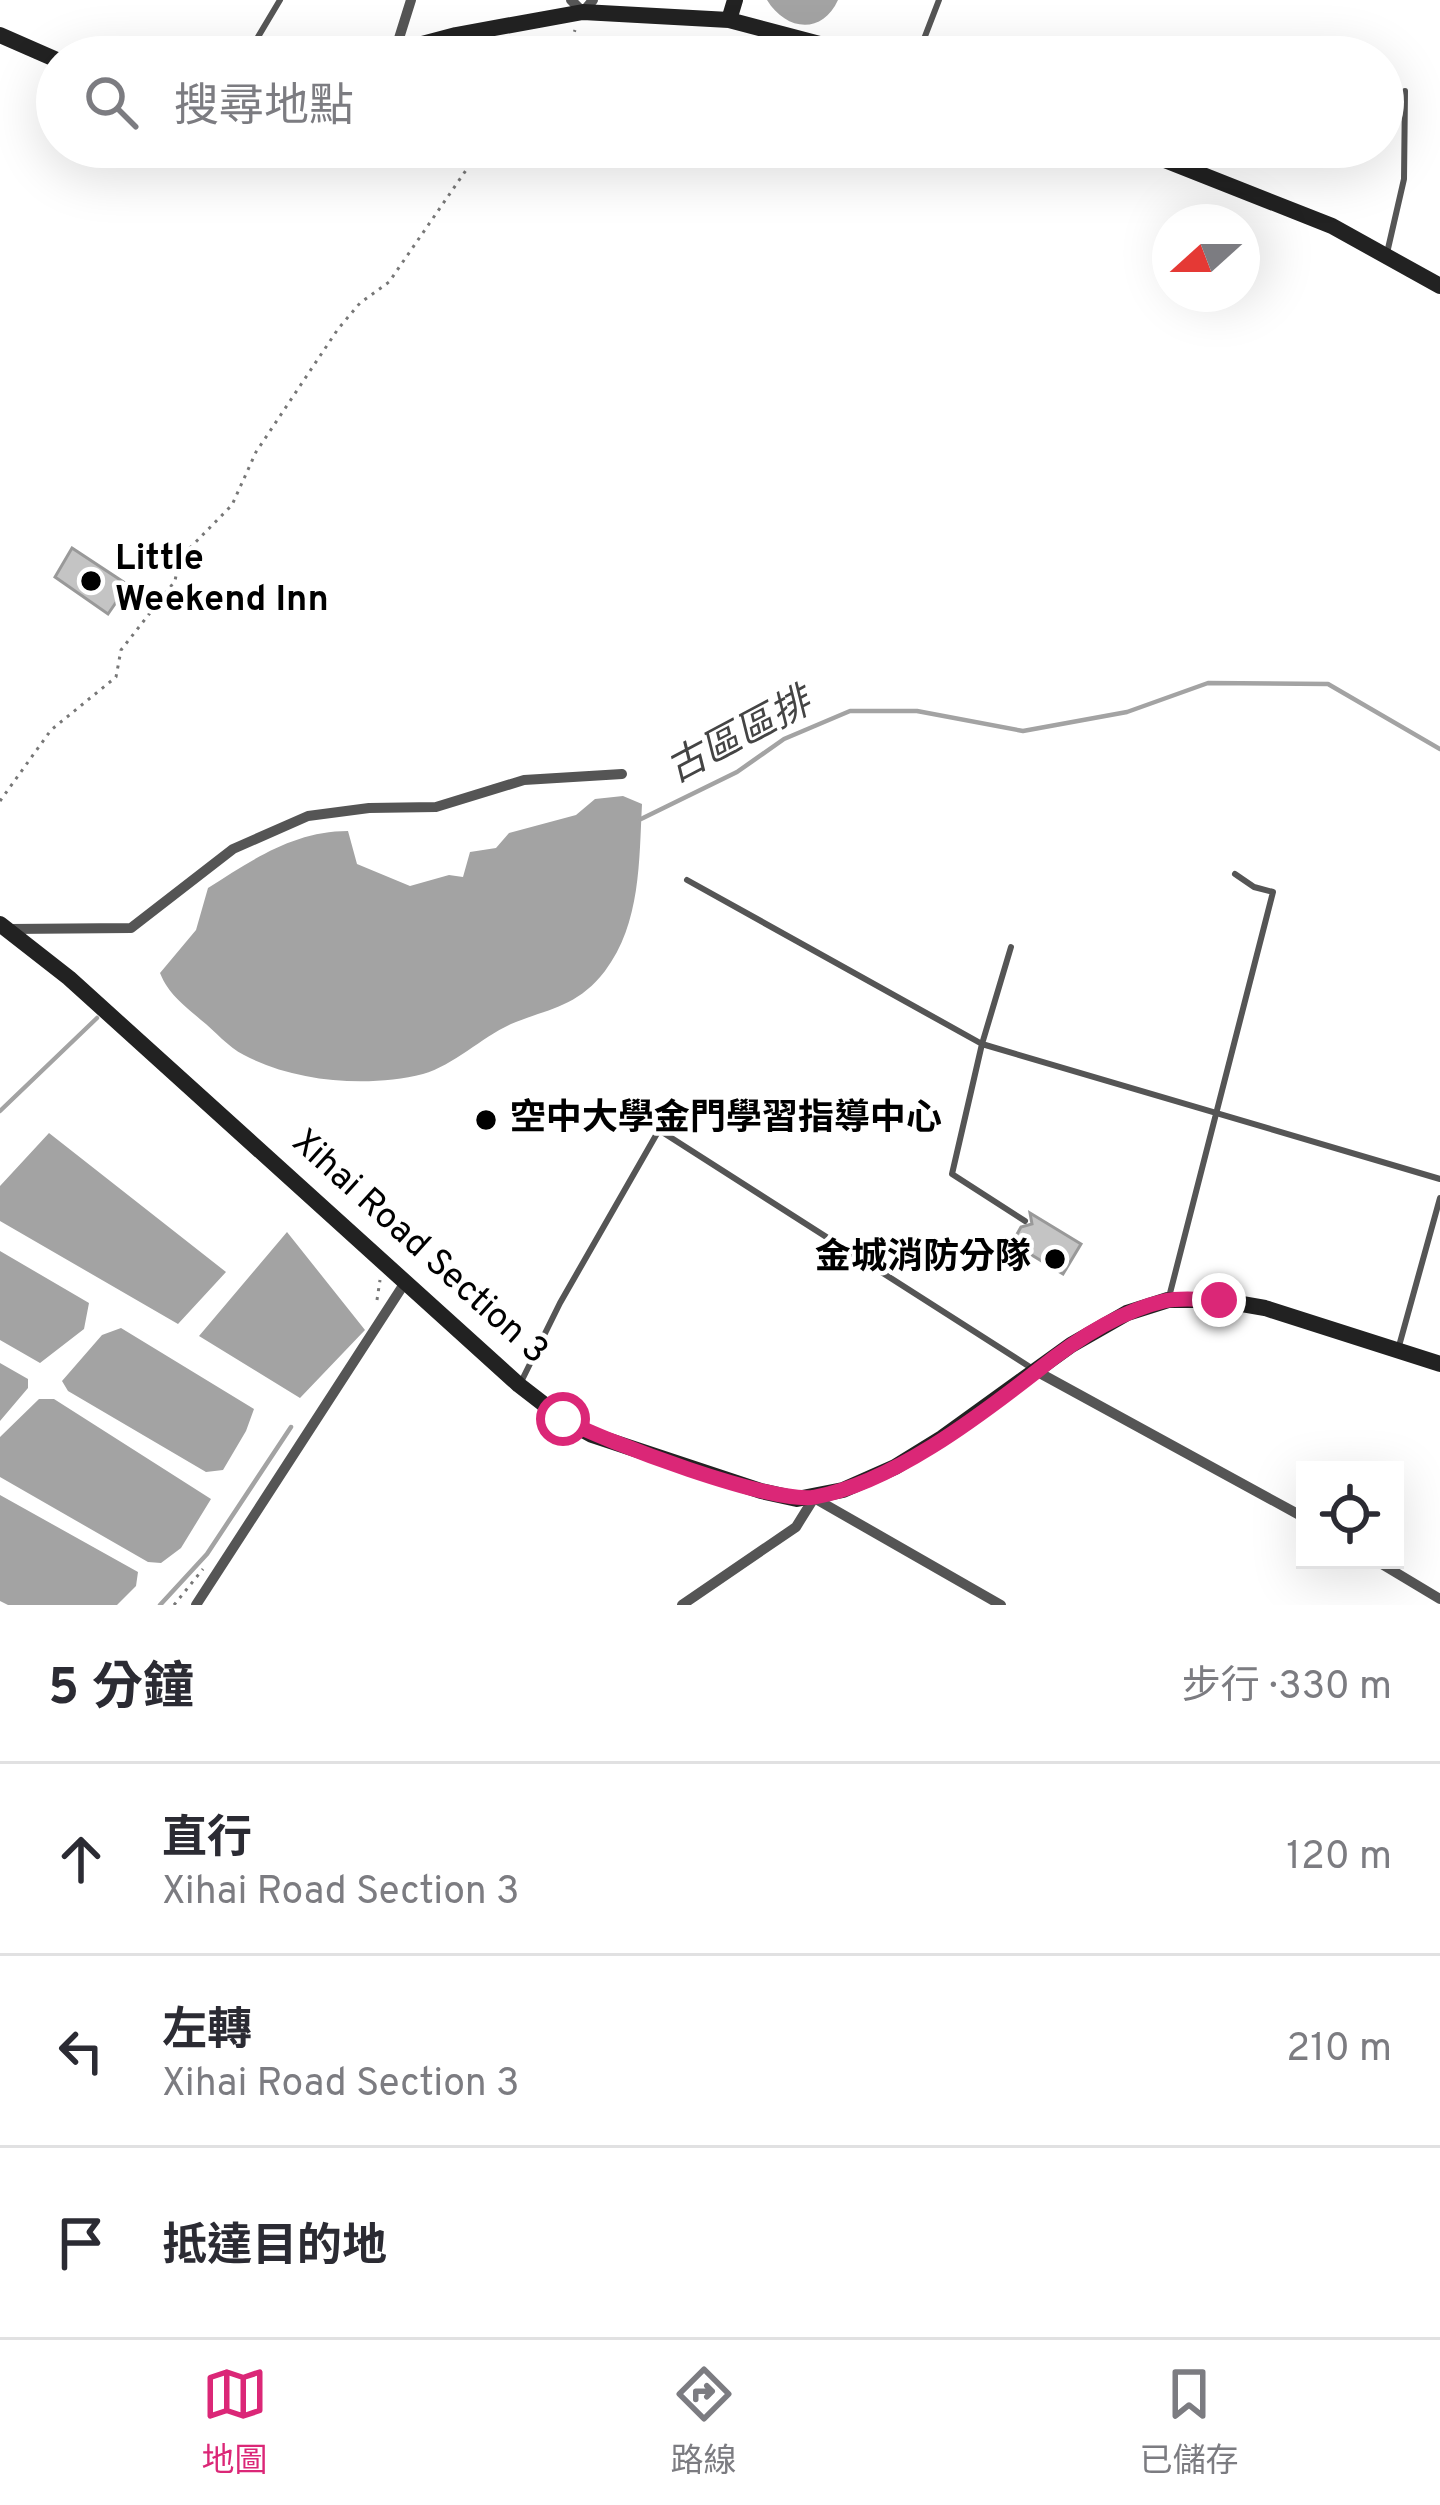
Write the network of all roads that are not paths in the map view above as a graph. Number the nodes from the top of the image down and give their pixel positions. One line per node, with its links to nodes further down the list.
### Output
1 (280, 0): 8 (lane)
2 (411, 0): 9 (street)
3 (735, 0): 6 (main road)
4 (939, 0): 12 (lane)
5 (582, 4): 6 (main road); 10 (main road)
6 (729, 20): 11 (main road)
7 (0, 35): 13 (main road)
8 (259, 36)
9 (400, 36)
10 (455, 36)
11 (790, 36)
12 (925, 36)
13 (36, 51)
14 (1405, 91): 16 (lane)
15 (1185, 168): 16 (main road)
16 (1386, 256): 17 (main road)
17 (1440, 286)
18 (622, 774): 21 (street)
19 (1235, 874): 24 (lane)
20 (687, 880): 23 (lane)
21 (3, 927): 28 (main road, Xihai Road Section 3)
22 (1011, 947): 23 (lane)
23 (982, 1044): 24 (lane); 27 (lane)
24 (1217, 1111): 25 (lane); 29 (lane)
25 (1440, 1179)
26 (1440, 1198): 30 (lane)
27 (1025, 1222)
28 (406, 1281): 33 (main road, Xihai Road Section 3); 38 (street)
29 (1168, 1300): 30 (main road, Xihai Road Section 3); 32 (main road, Xihai Road Section 3)
30 (1398, 1350): 31 (main road, Xihai Road Section 3)
31 (1440, 1364)
32 (1036, 1371): 33 (lane); 34 (main road, Xihai Road Section 3); 35 (street)
33 (520, 1385): 34 (main road, Xihai Road Section 3)
34 (814, 1498): 39 (street); 40 (street)
35 (1296, 1513)
36 (1390, 1569): 37 (street)
37 (1440, 1599)
38 (196, 1605)
39 (682, 1605)
40 (1001, 1605)

